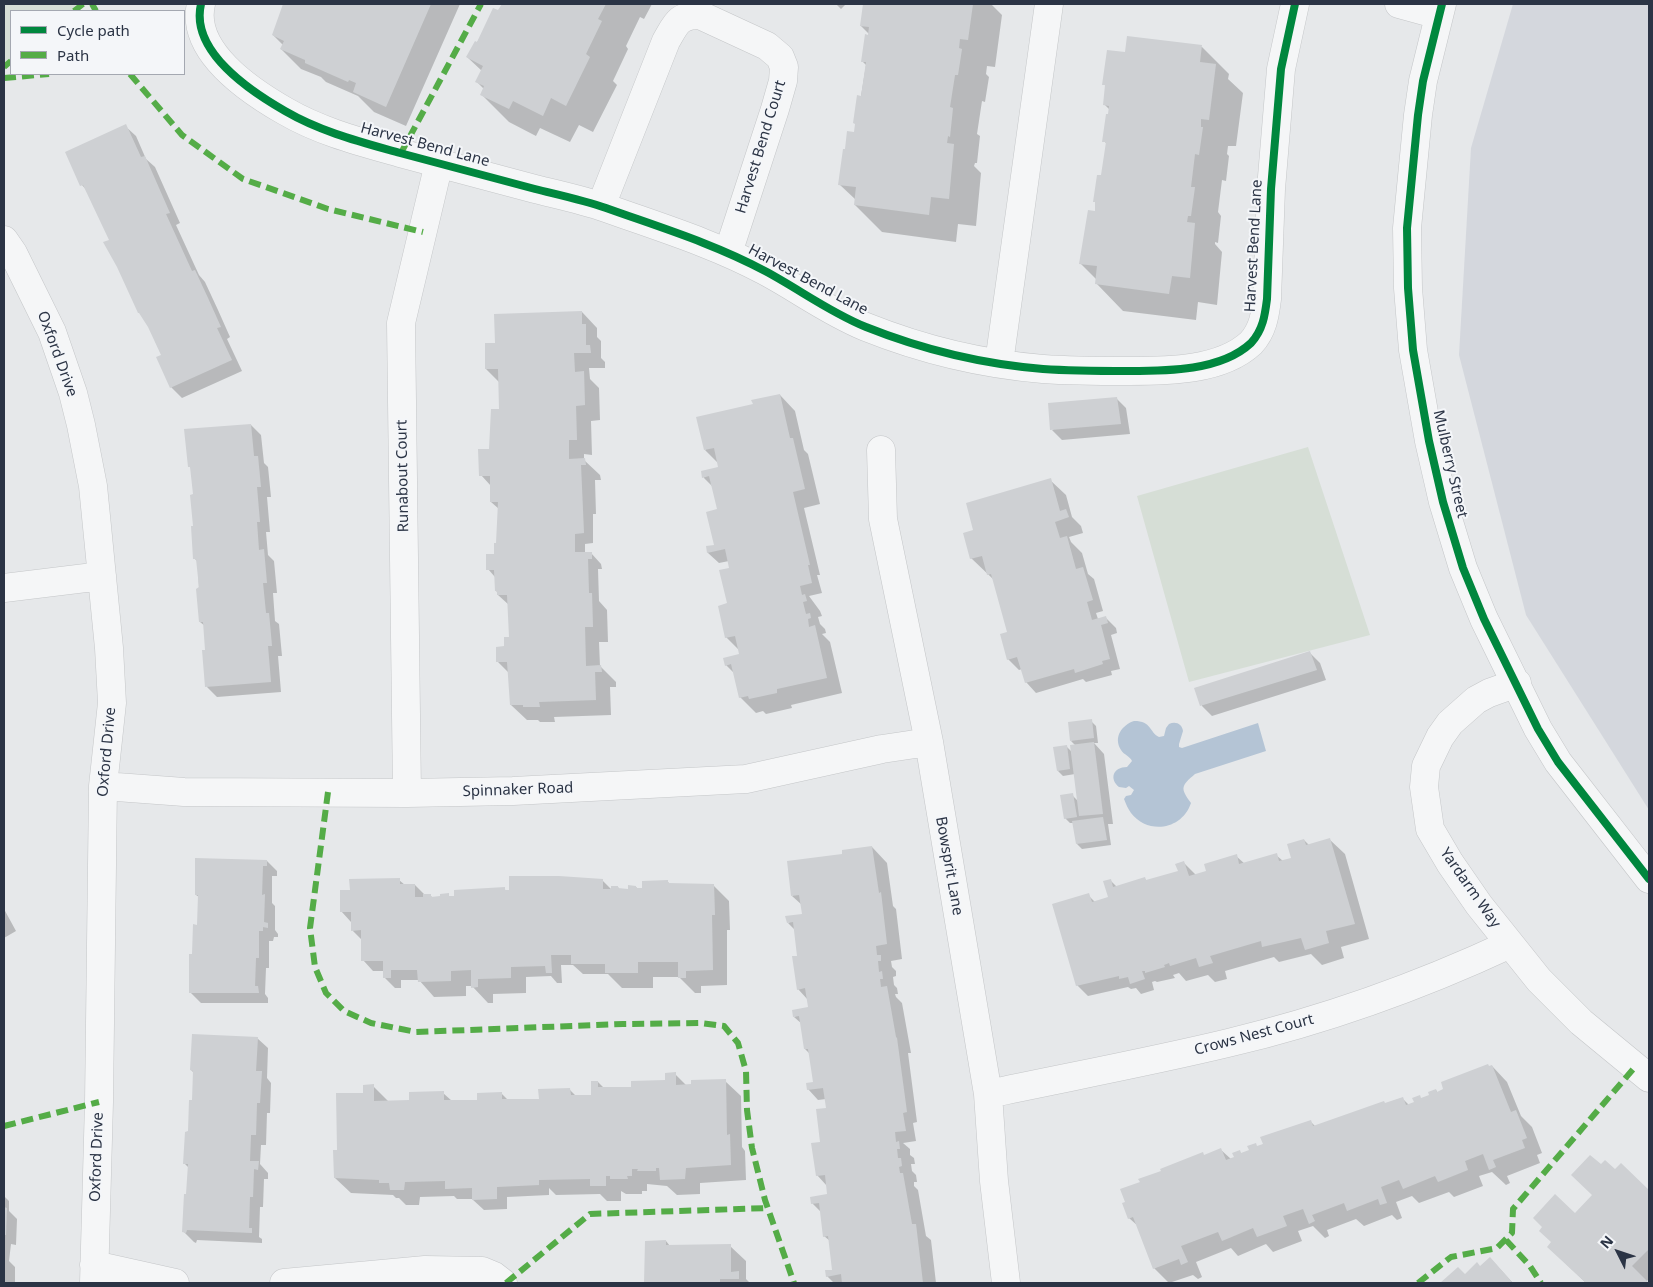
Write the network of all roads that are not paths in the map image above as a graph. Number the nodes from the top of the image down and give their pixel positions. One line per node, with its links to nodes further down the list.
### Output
1 (201, 4): 6 (street, Harvest Bend Lane)
2 (1049, 4): 10 (street)
3 (1295, 4): 10 (street, Harvest Bend Lane)
4 (1399, 4): 5 (street)
5 (1440, 9): 14 (street, Mulberry Street)
6 (439, 163): 7 (street, Harvest Bend Lane); 17 (street, Runabout Court)
7 (602, 206): 9 (street, Harvest Bend Lane); 9 (street, Harvest Bend Court)
8 (4, 240): 12 (street, Oxford Drive)
9 (728, 252): 10 (street, Harvest Bend Lane)
10 (999, 363)
11 (881, 450): 15 (street, Bowsprit Lane)
12 (102, 576): 13 (street); 16 (street, Oxford Drive)
13 (4, 588)
14 (1517, 683): 18 (street, Mulberry Street); 19 (street, Yardarm Way)
15 (928, 742): 17 (street, Spinnaker Road); 21 (street, Bowsprit Lane)
16 (103, 786): 17 (street, Spinnaker Road); 22 (street, Oxford Drive)
17 (407, 793)
18 (1649, 879)
19 (1510, 944): 20 (street, Yardarm Way); 21 (street, Crows Nest Court)
20 (1649, 1078)
21 (988, 1094): 26 (street, Bowsprit Lane)
22 (94, 1274): 23 (street)
23 (176, 1283)
24 (284, 1283): 25 (street)
25 (503, 1283)
26 (1006, 1283)

